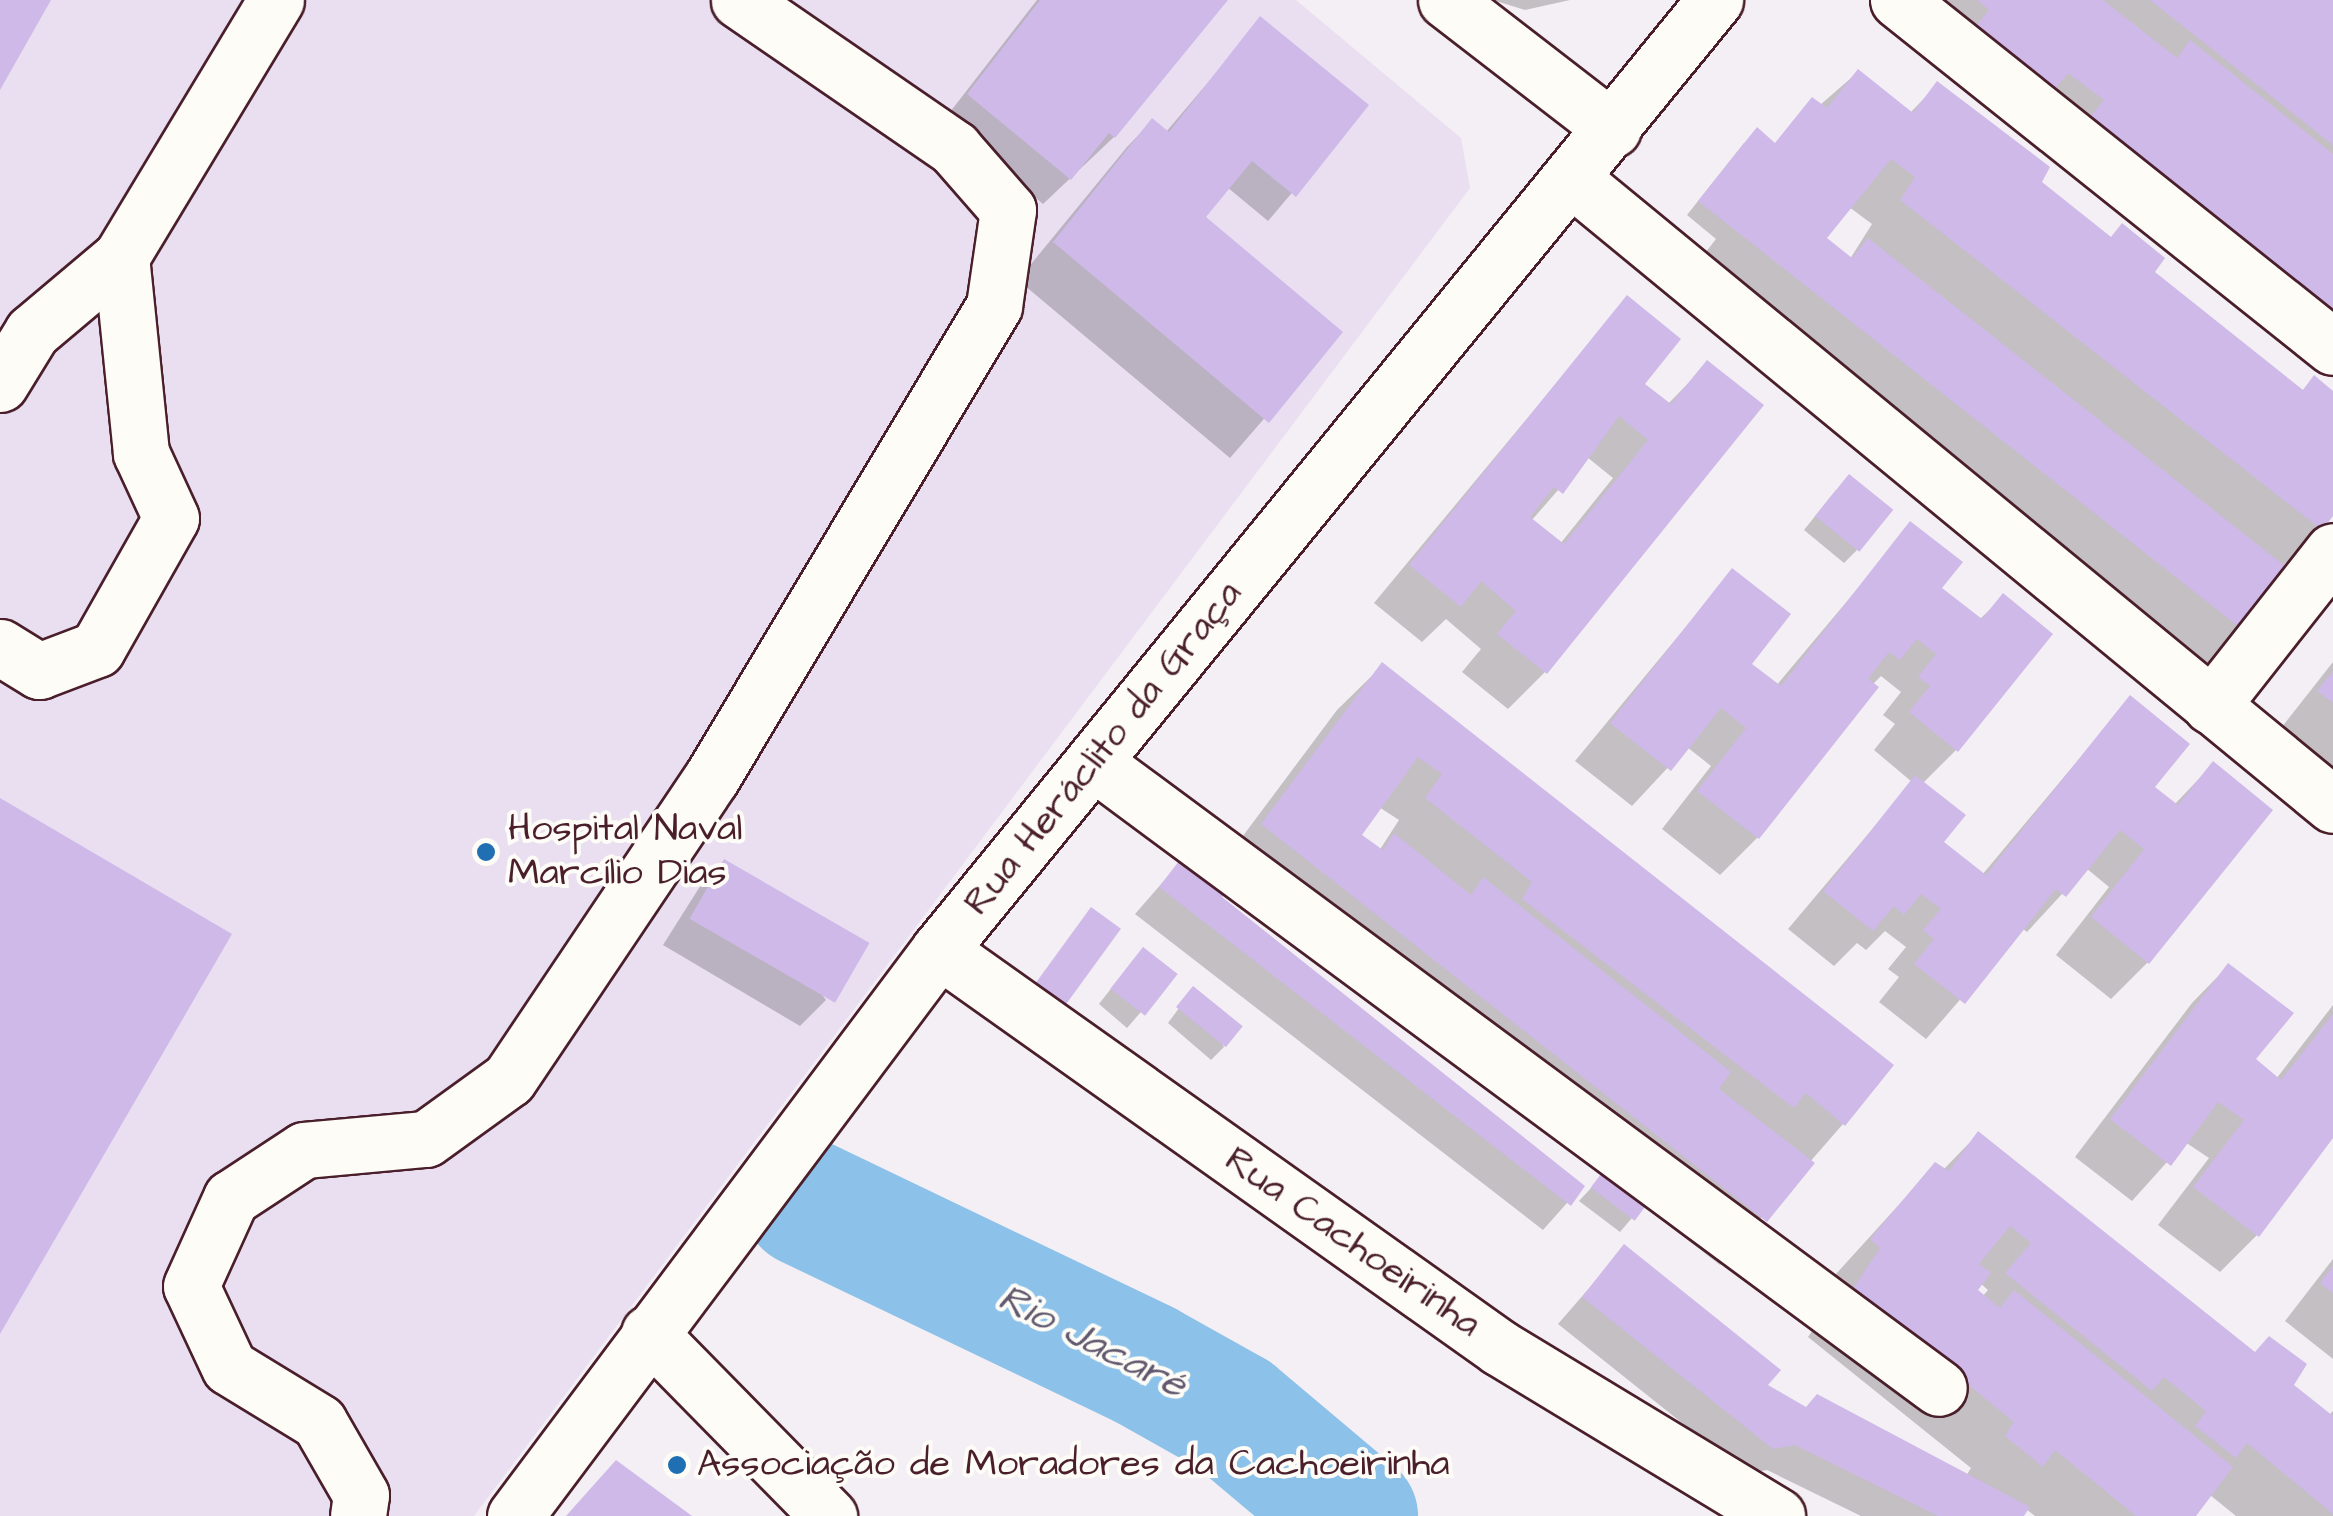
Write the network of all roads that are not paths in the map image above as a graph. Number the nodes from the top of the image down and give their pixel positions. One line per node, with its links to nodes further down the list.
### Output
1 (276, 0): 8 (street)
2 (739, 0): 19 (street)
3 (1446, 0): 6 (street)
4 (1715, 0): 6 (street, Rua Heráclito da Graça)
5 (1898, 0): 9 (street)
6 (1613, 130): 7 (street, Rua Heráclito da Graça)
7 (1572, 180): 13 (street); 14 (street, Rua Heráclito da Graça)
8 (121, 257): 10 (street); 12 (street)
9 (2333, 347)
10 (0, 384)
11 (2333, 551): 13 (street)
12 (0, 647)
13 (2211, 706): 15 (street)
14 (1093, 762): 16 (street, Rua Heráclito da Graça); 18 (street)
15 (2333, 804)
16 (939, 950): 17 (street, Rua Heráclito da Graça); 22 (street, Rua Cachoeirinha)
17 (648, 1333): 20 (street, Rua Heráclito da Graça); 21 (street)
18 (1939, 1388)
19 (358, 1516)
20 (514, 1516)
21 (829, 1516)
22 (1777, 1516)

